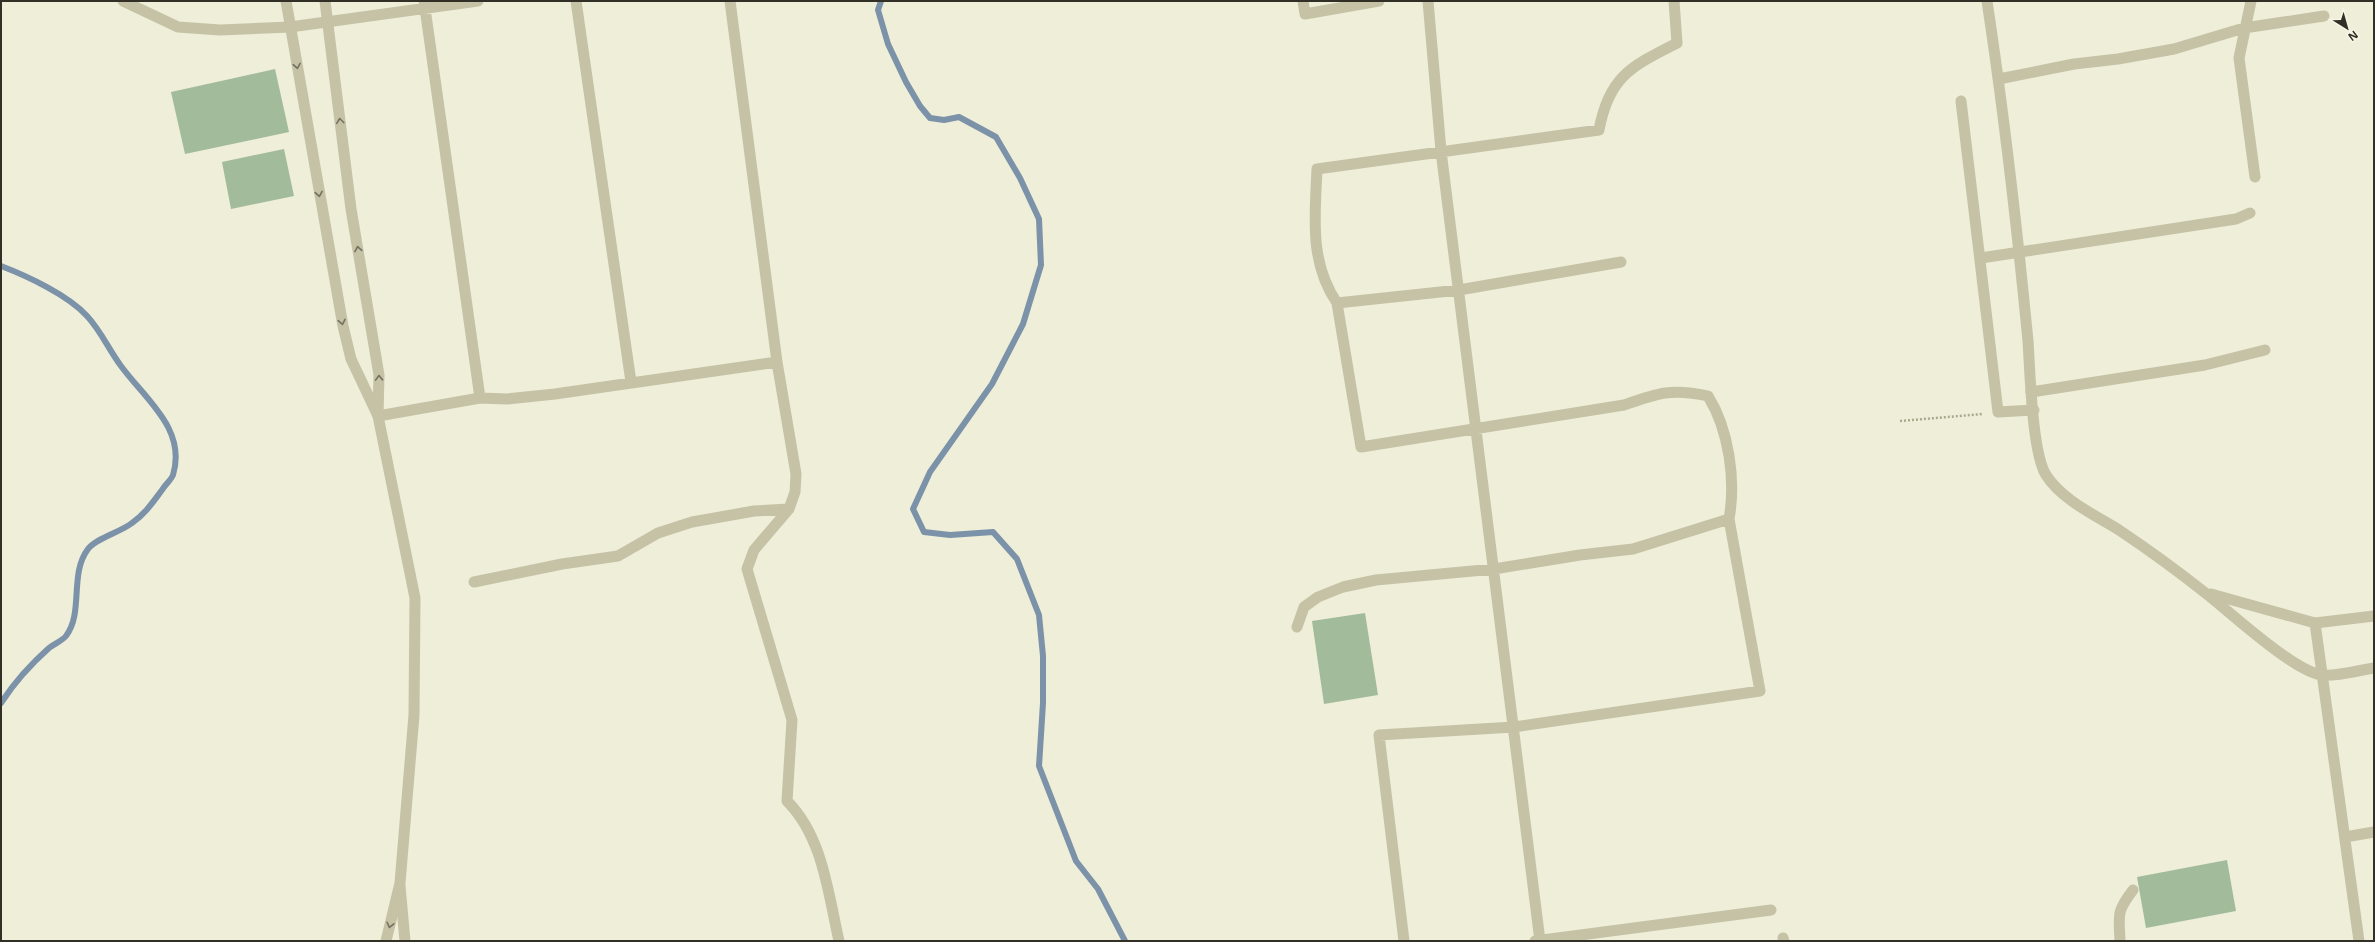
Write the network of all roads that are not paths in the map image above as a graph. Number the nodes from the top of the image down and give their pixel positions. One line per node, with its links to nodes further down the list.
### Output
1 (123, 1): 16 (street)
2 (286, 1): 16 (street)
3 (325, 1): 15 (street)
4 (478, 1): 13 (street)
5 (576, 1): 30 (street)
6 (730, 1): 29 (street)
7 (1303, 1): 8 (street)
8 (1379, 1)
9 (1428, 1): 20 (street)
10 (1674, 1): 20 (street)
11 (1987, 1): 18 (street)
12 (2251, 1): 17 (street)
13 (424, 5): 15 (street); 32 (street)
14 (2324, 16): 17 (street)
15 (328, 23): 16 (street); 34 (street, one-way to 15)
16 (290, 27): 34 (street, one-way to 34)
17 (2244, 28): 18 (street); 21 (street)
18 (1999, 79): 23 (street)
19 (1961, 101): 24 (street)
20 (1441, 151): 26 (street); 27 (street)
21 (2255, 177)
22 (2250, 213): 23 (street)
23 (2018, 253): 24 (street); 31 (street)
24 (1981, 258): 33 (street)
25 (1621, 262): 26 (street)
26 (1459, 290): 27 (street); 35 (street)
27 (1337, 303): 35 (street)
28 (2265, 350): 31 (street)
29 (777, 362): 30 (street); 36 (street)
30 (631, 382): 32 (street)
31 (2031, 392): 33 (street)
32 (480, 398): 34 (street)
33 (2034, 410): 40 (street)
34 (378, 416): 49 (street)
35 (1476, 428): 37 (street); 38 (street)
36 (789, 509): 39 (street); 54 (street)
37 (1729, 518): 38 (street); 46 (street)
38 (1494, 569): 43 (street); 46 (street)
39 (474, 582)
40 (2206, 593): 42 (street); 45 (street)
41 (2374, 616): 42 (street)
42 (2315, 623): 45 (street)
43 (1297, 627)
44 (2374, 668): 45 (street)
45 (2322, 675): 48 (street)
46 (1514, 727): 55 (street); 56 (street)
47 (2374, 832): 48 (street)
48 (2345, 837): 58 (street)
49 (400, 883): 52 (street, one-way to 52); 53 (street)
50 (2133, 890): 57 (street)
51 (1771, 910): 56 (street)
52 (386, 941)
53 (405, 941)
54 (839, 941)
55 (1404, 941)
56 (1538, 941)
57 (2120, 941)
58 (2359, 941)

